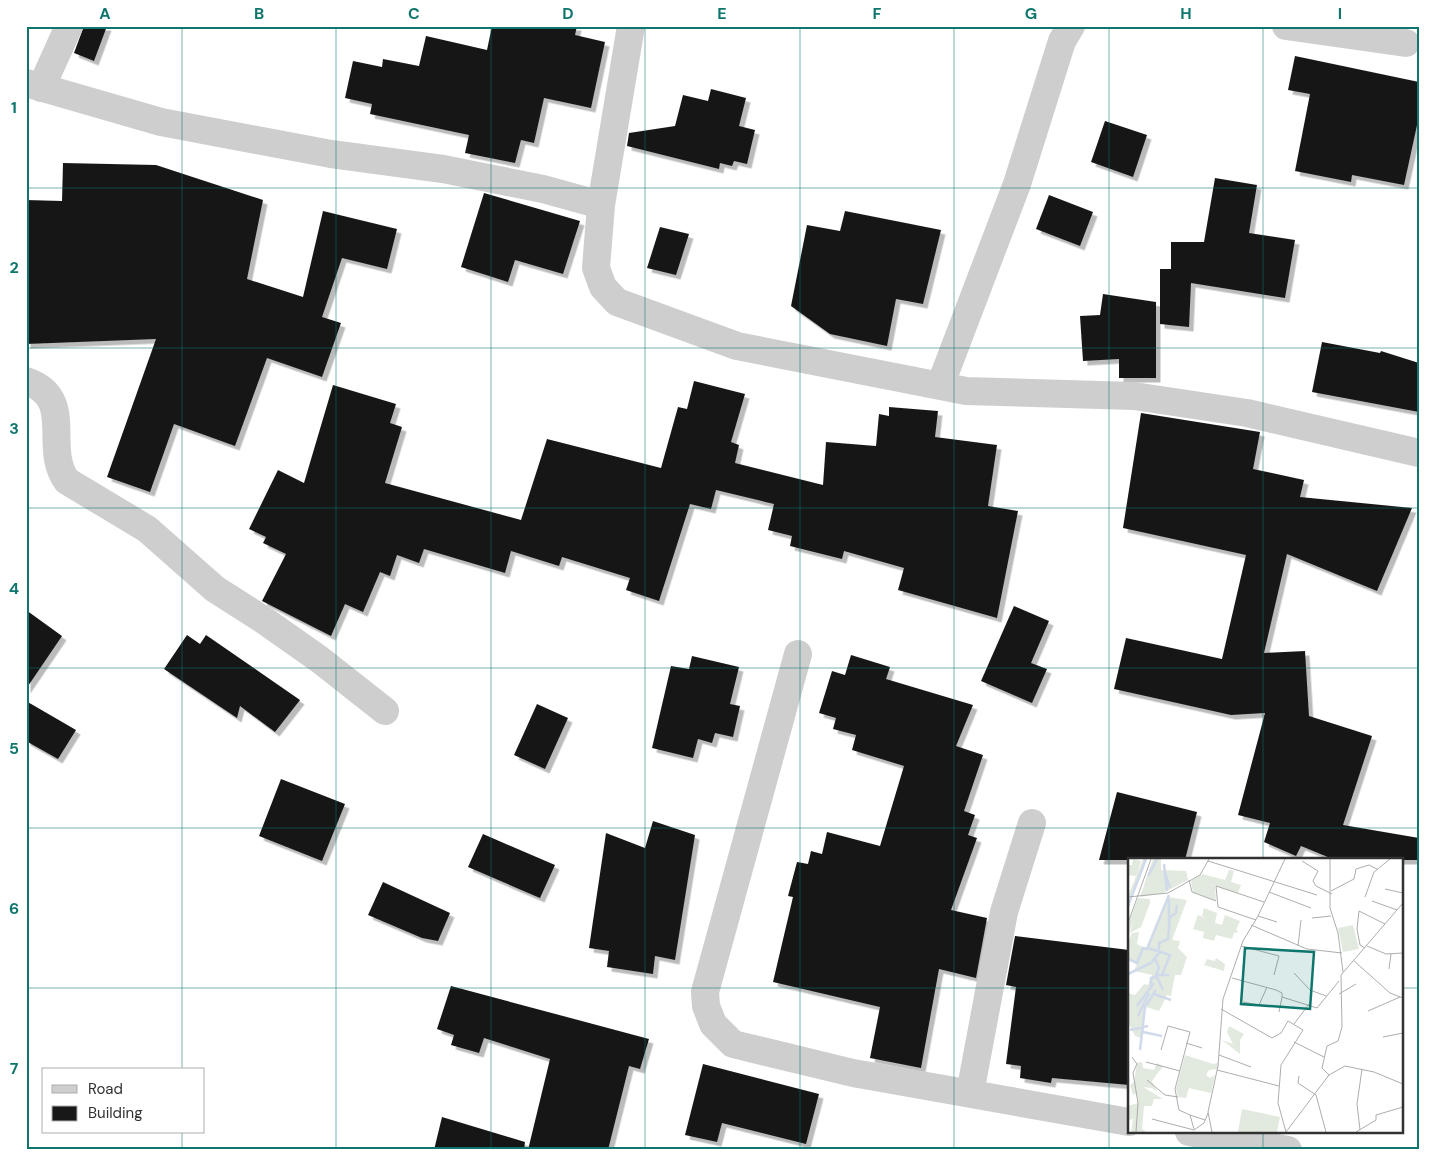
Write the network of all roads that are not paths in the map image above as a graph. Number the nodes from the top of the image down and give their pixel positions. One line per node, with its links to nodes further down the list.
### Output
1 (69, 26): 6 (street)
2 (631, 26): 7 (street)
3 (1071, 26): 9 (street)
4 (1286, 26): 5 (street)
5 (1406, 43)
6 (34, 85): 7 (street)
7 (601, 205): 9 (street)
8 (26, 381): 12 (street)
9 (940, 386): 10 (street)
10 (1419, 452)
11 (798, 654): 14 (street)
12 (385, 711)
13 (1032, 823): 14 (street)
14 (970, 1094): 15 (street)
15 (1128, 1122)
16 (1200, 1134): 17 (street)
17 (1288, 1150)

